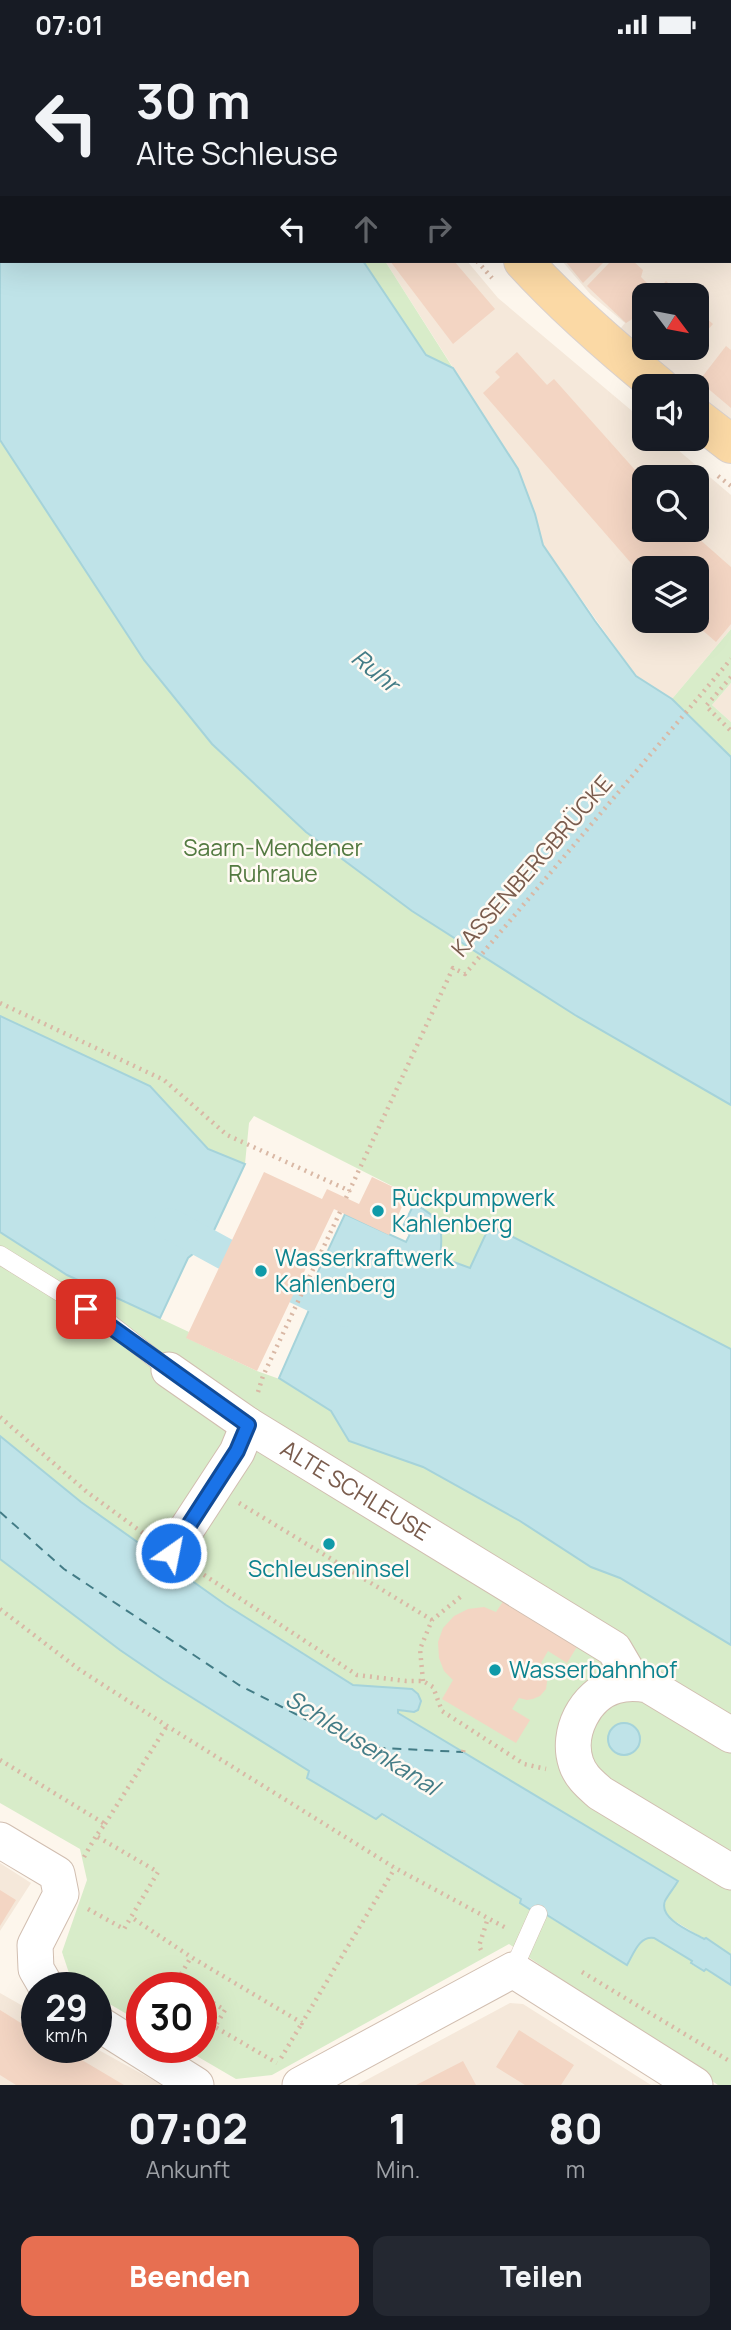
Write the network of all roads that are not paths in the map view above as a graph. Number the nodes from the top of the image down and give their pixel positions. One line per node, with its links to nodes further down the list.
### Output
1 (525, 263): 2 (main road)
2 (644, 374)
3 (709, 427): 4 (main road)
4 (731, 444)
5 (0, 1255): 6 (lane, ALTE SCHLEUSE)
6 (169, 1370): 7 (street, ALTE SCHLEUSE)
7 (248, 1425): 8 (street); 9 (street, ALTE SCHLEUSE)
8 (171, 1553)
9 (634, 1683): 10 (street); 12 (street)
10 (731, 1735)
11 (0, 1840): 15 (street)
12 (731, 1872)
13 (538, 1915): 14 (lane)
14 (520, 1954): 17 (street); 19 (street)
15 (38, 1972)
16 (112, 2032): 18 (street)
17 (289, 2074)
18 (196, 2085)
19 (695, 2085)

